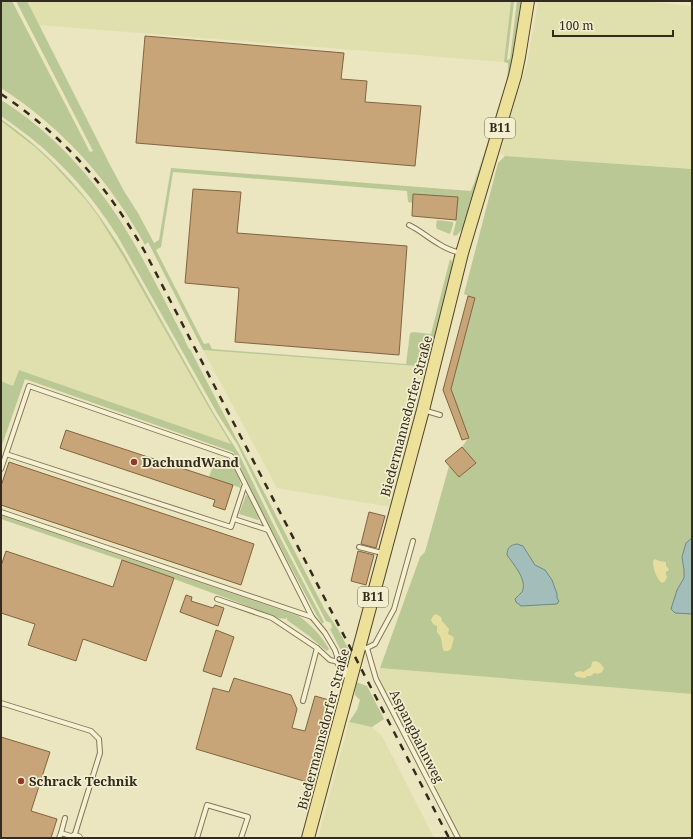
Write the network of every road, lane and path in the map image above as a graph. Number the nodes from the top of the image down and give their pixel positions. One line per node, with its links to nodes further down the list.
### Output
1 (528, 1): 3 (main road, Biedermannsdorfer Straße / B11)
2 (409, 225): 3 (lane)
3 (462, 253): 4 (main road, Biedermannsdorfer Straße / B11)
4 (423, 410): 5 (lane); 14 (main road, Biedermannsdorfer Straße / B11)
5 (440, 416)
6 (6, 454): 7 (lane); 8 (lane); 10 (lane)
7 (1, 469)
8 (245, 484): 10 (lane); 11 (lane)
9 (1, 512): 16 (lane)
10 (234, 519): 11 (lane)
11 (268, 530): 16 (lane)
12 (413, 541): 17 (lane)
13 (359, 547): 14 (lane)
14 (385, 554): 17 (main road, Biedermannsdorfer Straße / B11)
15 (217, 599): 18 (lane)
16 (312, 617): 19 (lane)
17 (364, 647): 20 (main road, Biedermannsdorfer Straße / B11); 30 (lane, Aspangbahnweg)
18 (317, 648): 19 (lane); 21 (lane)
19 (339, 662): 20 (street)
20 (350, 680): 29 (main road, Biedermannsdorfer Straße / B11)
21 (303, 701)
22 (1, 703): 26 (lane)
23 (65, 818): 24 (lane)
24 (61, 833): 25 (lane); 26 (lane)
25 (59, 838)
26 (75, 838)
27 (197, 838): 28 (lane)
28 (242, 838)
29 (308, 838)
30 (458, 838)

